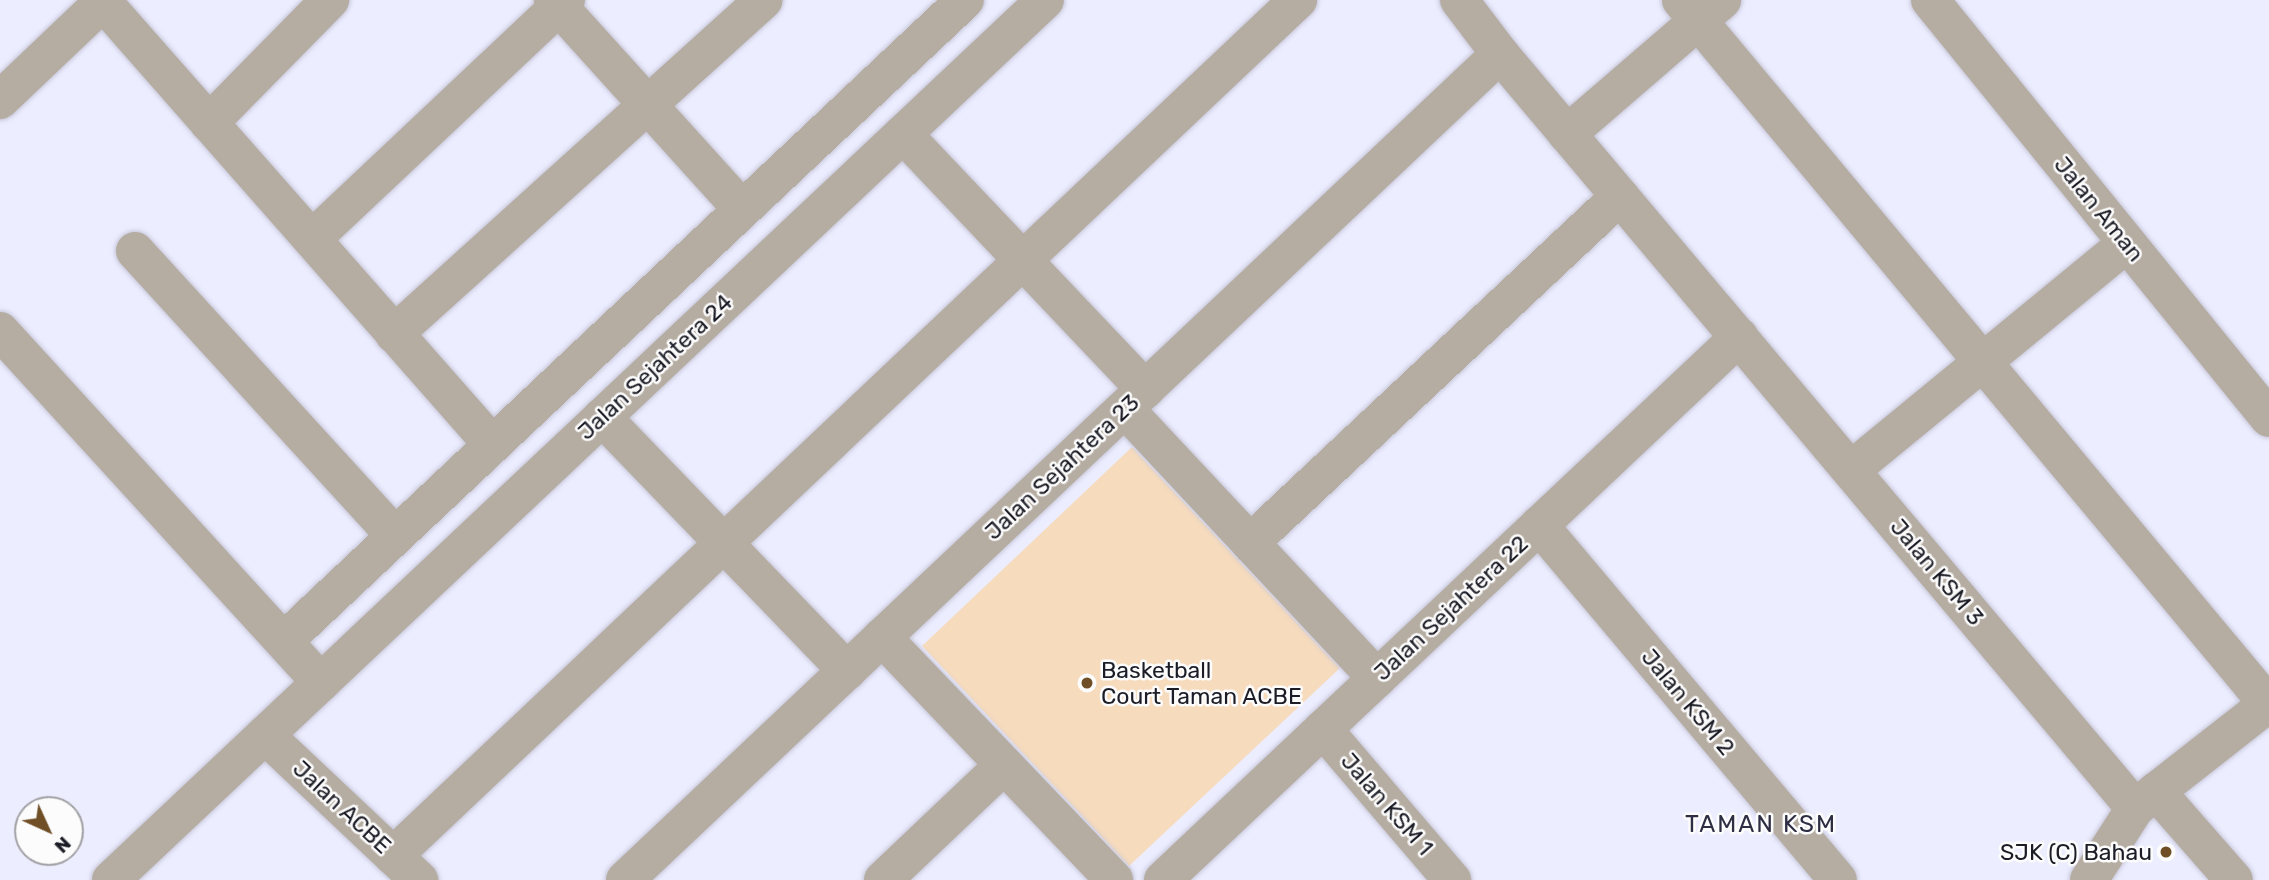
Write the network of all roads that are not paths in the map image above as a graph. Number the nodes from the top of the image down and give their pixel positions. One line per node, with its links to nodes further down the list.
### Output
1 (330, 0): 14 (street)
2 (762, 0): 13 (street)
3 (965, 0): 18 (street)
4 (1045, 0): 15 (street, Jalan Sejahtera 24)
5 (1298, 0): 22 (street)
6 (1459, 0): 11 (street, Jalan KSM 3)
7 (1930, 0): 20 (street, Jalan Aman)
8 (104, 1): 12 (street); 14 (street)
9 (559, 2): 13 (street); 19 (street)
10 (1700, 7): 16 (street); 26 (street)
11 (1500, 54): 16 (street, Jalan KSM 3); 27 (street, Jalan Sejahtera 23)
12 (0, 100)
13 (648, 105): 18 (street); 24 (street)
14 (209, 123): 19 (street)
15 (903, 134): 22 (street); 28 (street, Jalan Sejahtera 24)
16 (1567, 134): 17 (street, Jalan KSM 3)
17 (1620, 196): 25 (street, Jalan KSM 3); 34 (street)
18 (741, 208): 30 (street)
19 (312, 239): 24 (street)
20 (2127, 243): 26 (street); 29 (street, Jalan Aman)
21 (135, 251): 33 (street)
22 (1023, 260): 27 (street); 35 (street)
23 (0, 331): 37 (street)
24 (394, 334): 30 (street)
25 (1739, 337): 31 (street, Jalan KSM 3); 32 (street, Jalan Sejahtera 22)
26 (1982, 361): 31 (street); 41 (street)
27 (1135, 399): 34 (street); 36 (street, Jalan Sejahtera 23)
28 (603, 417): 35 (street); 40 (street, Jalan Sejahtera 24)
29 (2269, 418)
30 (492, 443): 33 (street)
31 (1851, 470): 45 (street, Jalan KSM 3)
32 (1539, 525): 39 (street, Jalan Sejahtera 22); 53 (street, Jalan KSM 2)
33 (395, 536): 37 (street)
34 (1250, 542): 39 (street)
35 (724, 543): 38 (street); 46 (street)
36 (882, 638): 38 (street, Jalan Sejahtera 23); 44 (street)
37 (284, 641): 40 (street)
38 (847, 671): 48 (street, Jalan Sejahtera 23)
39 (1377, 678): 42 (street, Jalan Sejahtera 22)
40 (321, 682): 43 (street, Jalan Sejahtera 24)
41 (2268, 704): 45 (street)
42 (1323, 729): 51 (street, Jalan Sejahtera 22); 52 (street, Jalan KSM 1)
43 (265, 735): 46 (street, Jalan ACBE); 47 (street, Jalan Sejahtera 24)
44 (1004, 765): 49 (street); 50 (street)
45 (2146, 799): 54 (street); 55 (street, Jalan KSM 3)
46 (406, 868)
47 (127, 875)
48 (625, 880)
49 (883, 880)
50 (1114, 880)
51 (1163, 880)
52 (1452, 880)
53 (1838, 880)
54 (2089, 880)
55 (2234, 880)

